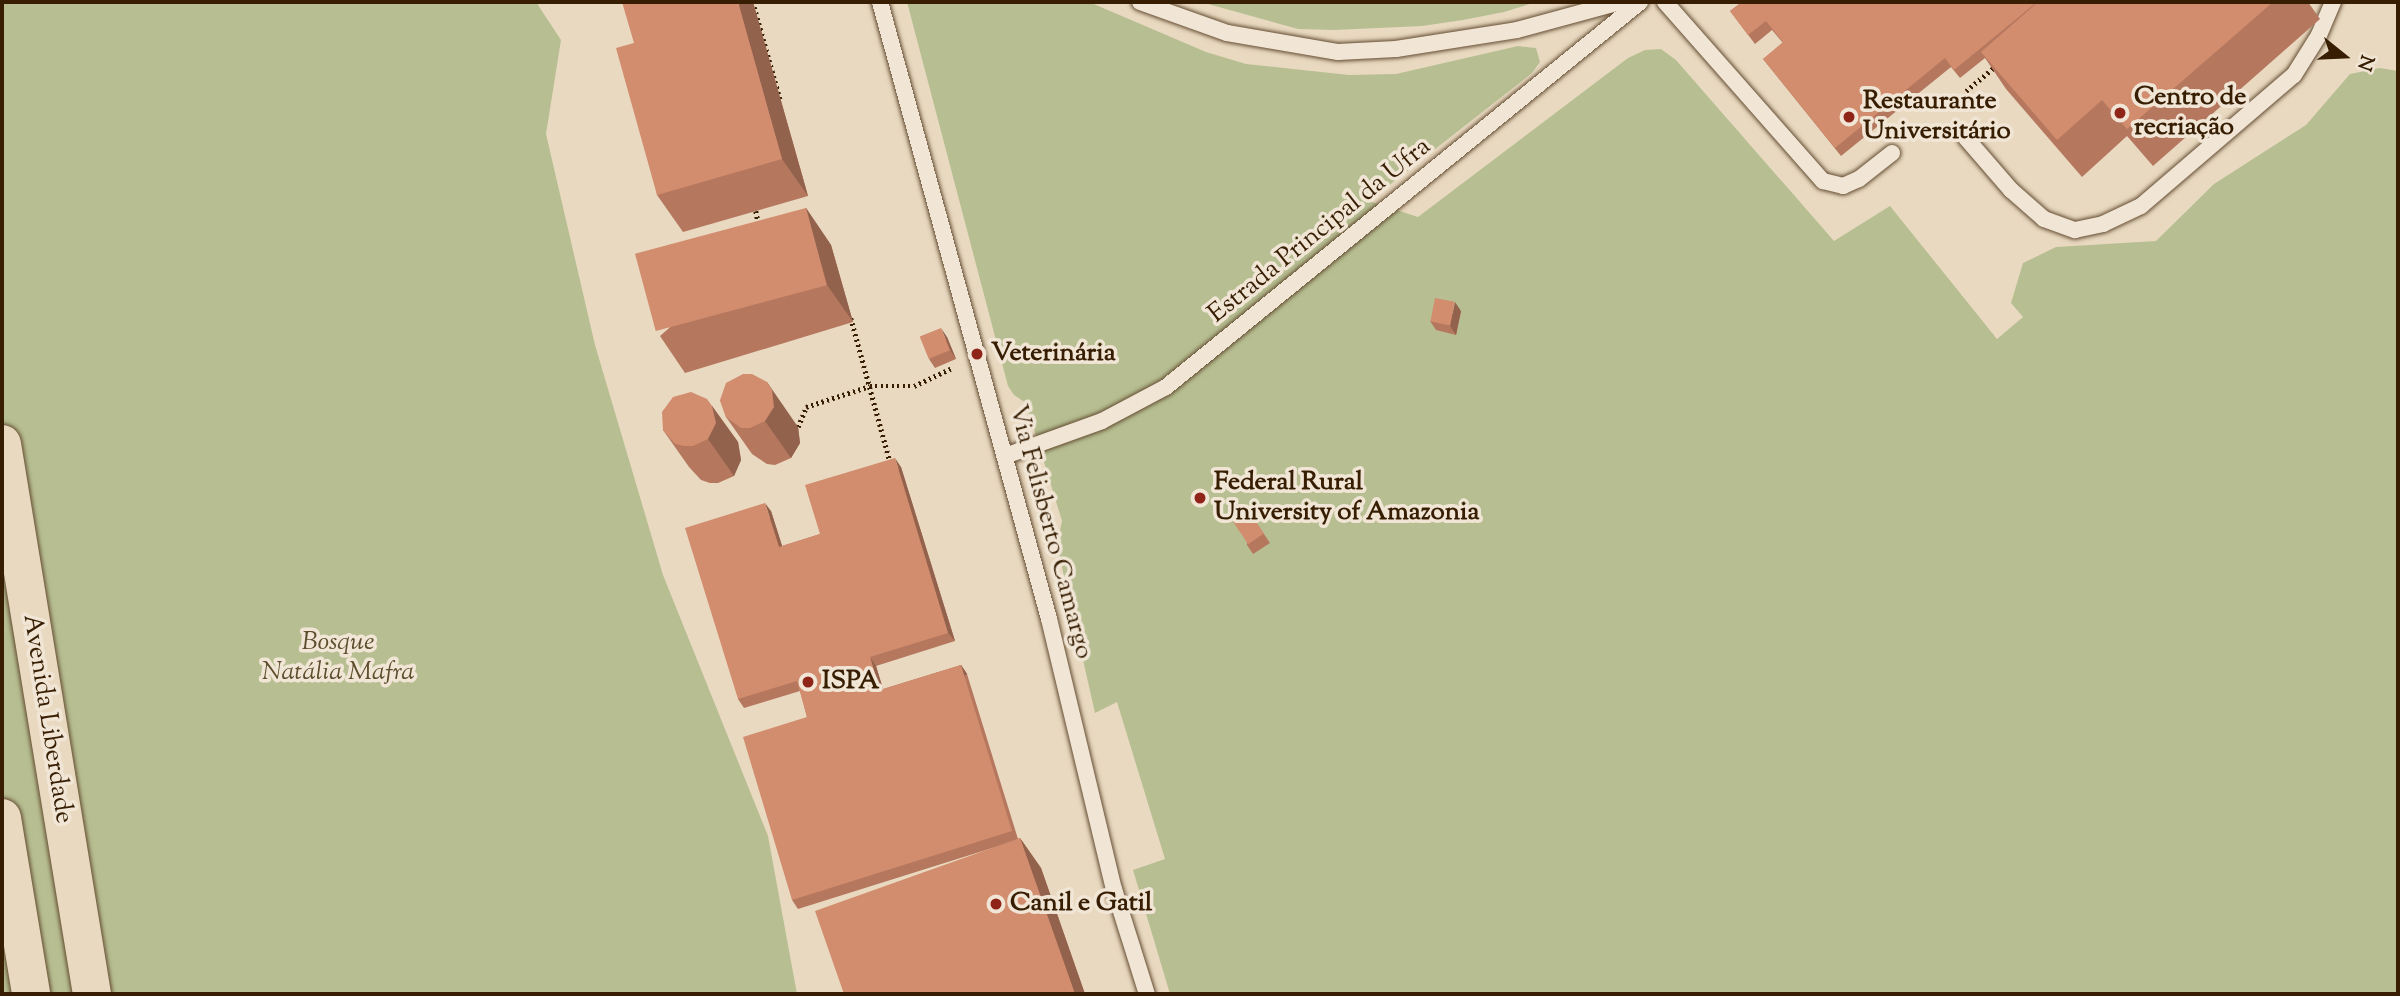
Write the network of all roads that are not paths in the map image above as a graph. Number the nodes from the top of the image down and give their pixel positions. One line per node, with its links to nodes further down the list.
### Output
1 (880, 2): 10 (lane, Via Felisberto Camargo)
2 (1140, 2): 3 (lane)
3 (1620, 2)
4 (1640, 2): 10 (lane, Estrada Principal da Ufra)
5 (1665, 2): 8 (lane)
6 (2333, 2): 7 (lane)
7 (1966, 138)
8 (1892, 153)
9 (2, 444): 13 (main road, Avenida Liberdade)
10 (1005, 456): 14 (lane, Via Felisberto Camargo)
11 (2, 818): 12 (main road)
12 (31, 994)
13 (92, 994)
14 (1147, 994)

